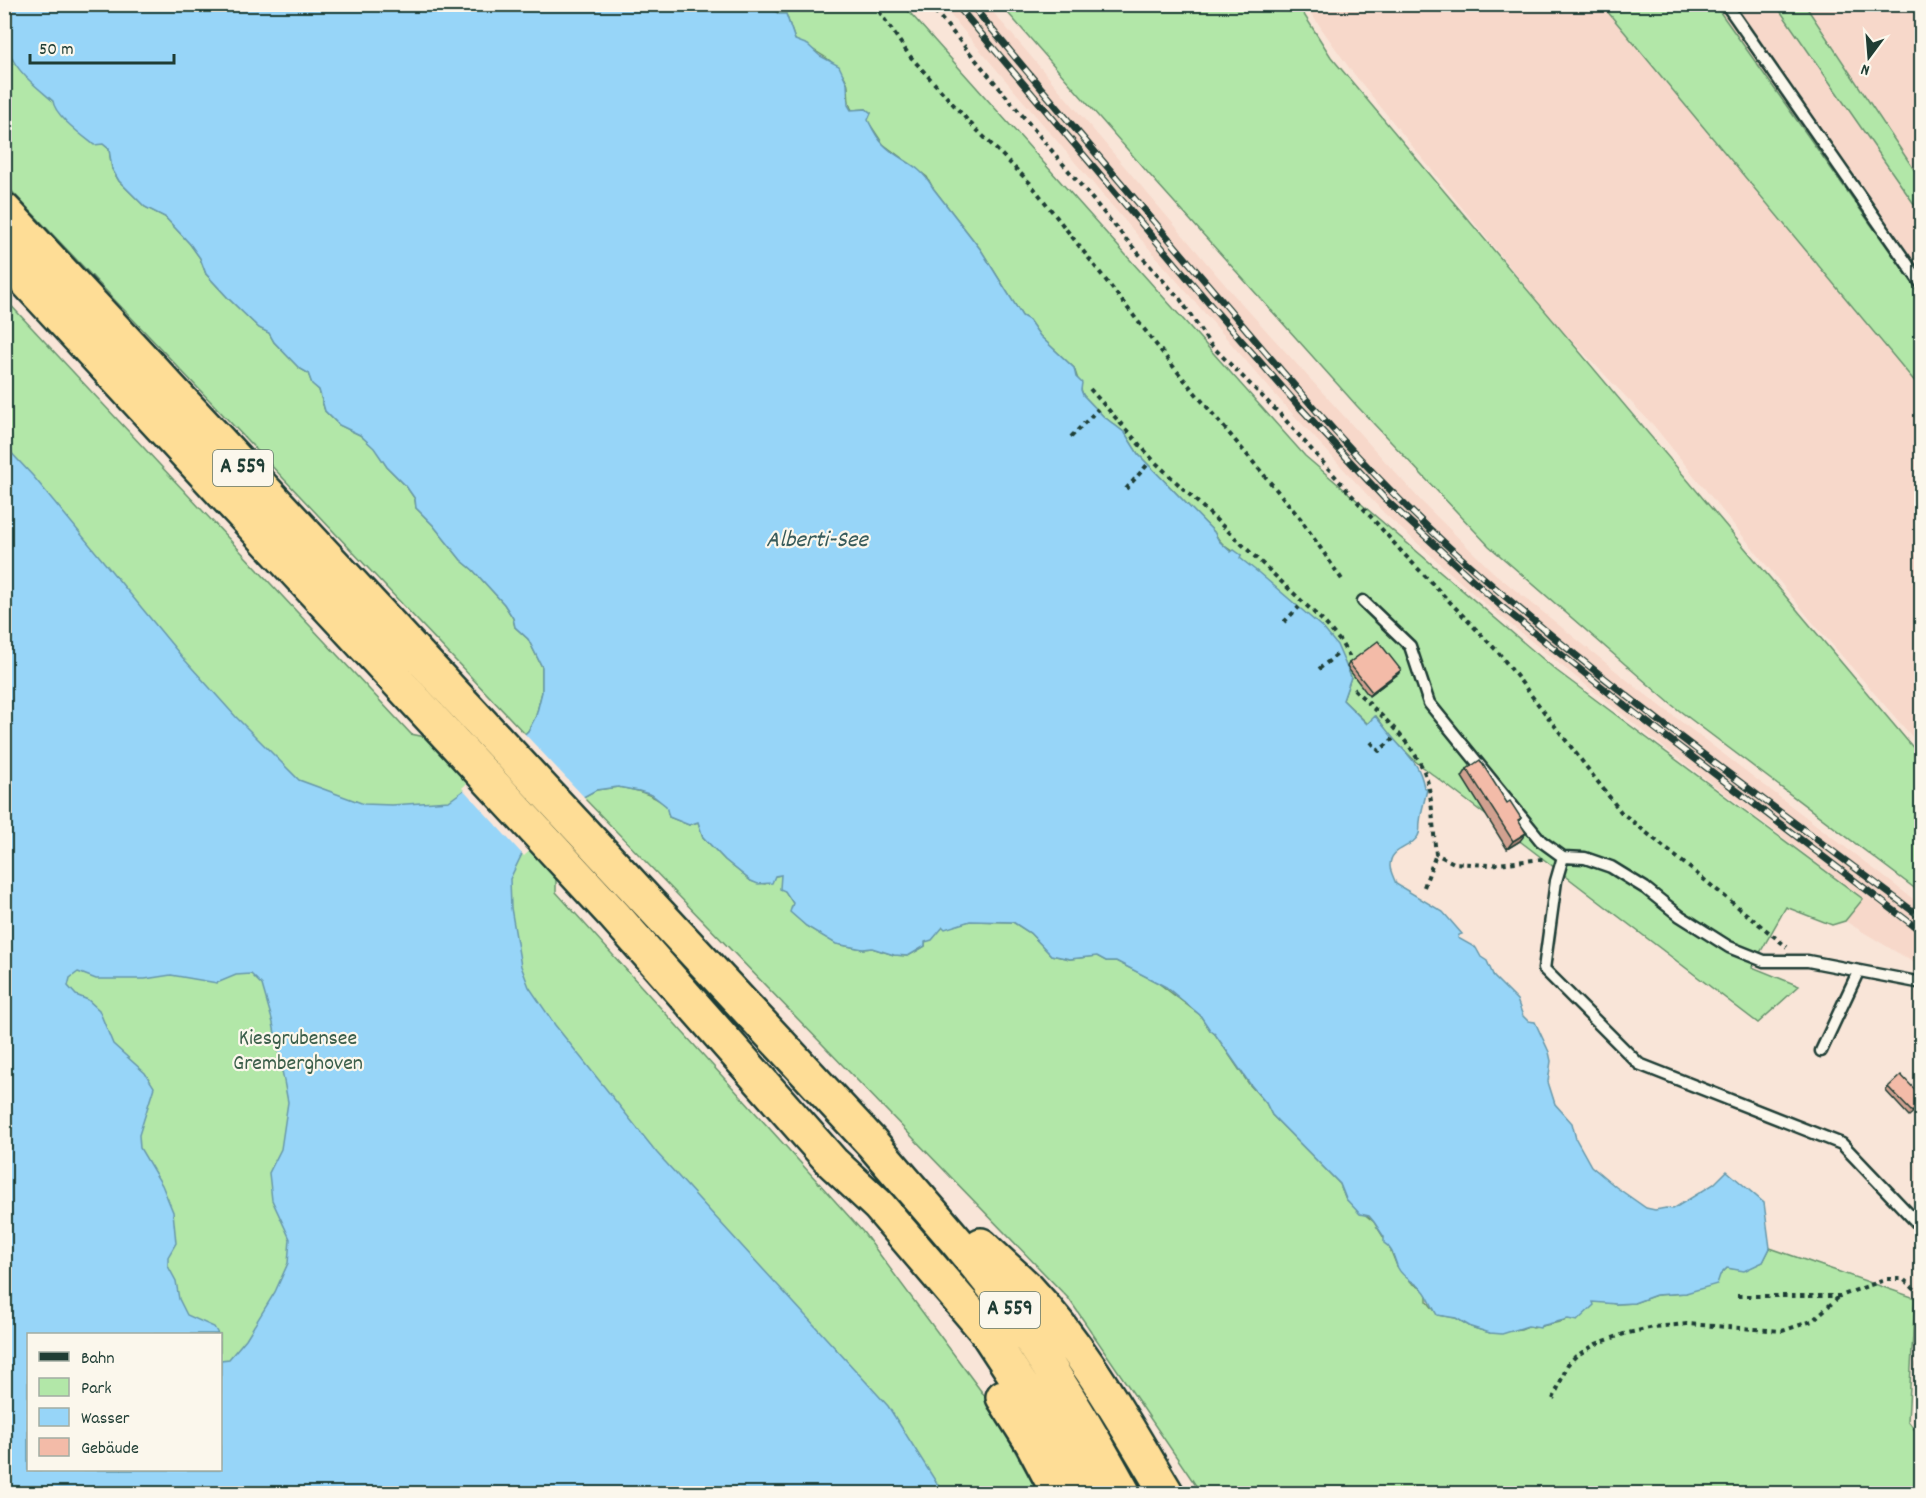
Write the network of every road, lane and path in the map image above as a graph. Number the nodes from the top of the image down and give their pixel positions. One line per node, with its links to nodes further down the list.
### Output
1 (874, 4): 12 (path)
2 (929, 4): 25 (path)
3 (1726, 4): 6 (lane)
4 (4, 210): 29 (highway, A 559)
5 (4, 257): 30 (highway, A 559)
6 (1922, 285)
7 (1090, 389): 17 (path)
8 (1098, 409): 9 (path)
9 (1071, 437)
10 (1148, 464): 11 (path)
11 (1126, 489)
12 (1343, 581)
13 (1363, 601): 23 (lane)
14 (1299, 607): 15 (path)
15 (1284, 622)
16 (1340, 652): 18 (path)
17 (1351, 659)
18 (1319, 669)
19 (1354, 689): 22 (path)
20 (1393, 739): 21 (path)
21 (1371, 742)
22 (1436, 854): 23 (path); 24 (path)
23 (1563, 857): 25 (lane); 31 (lane)
24 (1424, 887)
25 (1808, 961): 26 (lane)
26 (1858, 972): 27 (lane); 28 (lane)
27 (1922, 983)
28 (1821, 1052)
29 (872, 1143): 39 (highway, A 559); 40 (highway)
30 (832, 1162): 37 (highway); 38 (highway, A 559)
31 (1922, 1228)
32 (1737, 1296): 33 (path)
33 (1840, 1296): 34 (path); 36 (path)
34 (1920, 1345): 35 (path)
35 (1922, 1388)
36 (1553, 1399)
37 (1059, 1494)
38 (1088, 1494)
39 (1124, 1494)
40 (1167, 1494)

